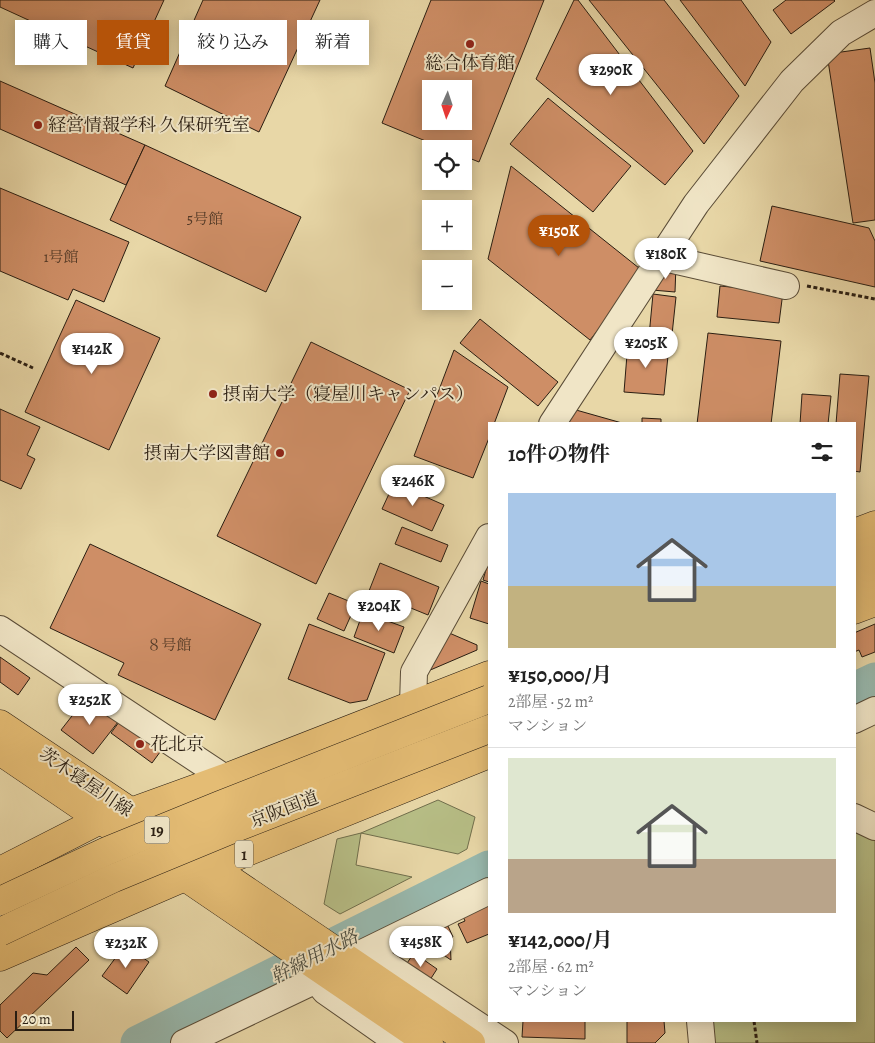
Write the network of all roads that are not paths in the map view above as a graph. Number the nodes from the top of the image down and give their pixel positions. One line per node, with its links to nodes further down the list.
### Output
1 (875, 13): 2 (street)
2 (660, 257): 3 (street); 4 (street)
3 (786, 286)
4 (553, 422)
5 (875, 525): 6 (main road)
6 (856, 532)
7 (488, 539): 17 (street)
8 (875, 550): 9 (main road)
9 (856, 557)
10 (875, 578): 11 (main road)
11 (856, 585)
12 (875, 602): 13 (main road)
13 (856, 609)
14 (0, 629): 24 (street)
15 (488, 675): 17 (main road)
16 (488, 699): 34 (main road, 京阪国道, bridge)
17 (412, 705): 24 (main road); 25 (street)
18 (875, 710): 19 (street)
19 (856, 719)
20 (0, 724): 26 (main road, 茨木寝屋川線 / 19)
21 (488, 729): 35 (main road, 京阪国道 / 1, bridge)
22 (0, 751): 28 (main road, 茨木寝屋川線 / 19)
23 (488, 754): 25 (main road, 1)
24 (225, 778): 26 (main road)
25 (428, 778): 30 (main road, 1)
26 (131, 812): 28 (main road); 30 (main road, 茨木寝屋川線 / 19)
27 (856, 818): 29 (street)
28 (100, 820): 31 (main road); 32 (main road, 茨木寝屋川線 / 19)
29 (875, 827)
30 (211, 867): 32 (main road, 1); 37 (main road, 茨木寝屋川線 / 19)
31 (0, 871)
32 (185, 877): 36 (main road, 1); 37 (main road, 茨木寝屋川線 / 19)
33 (488, 892): 37 (street)
34 (0, 901)
35 (0, 932)
36 (0, 958)
37 (324, 958): 39 (street); 40 (street); 42 (main road, 茨木寝屋川線 / 19); 43 (main road, 茨木寝屋川線 / 19); 44 (street)
38 (700, 1022): 45 (street)
39 (376, 1033): 41 (street)
40 (184, 1043)
41 (399, 1043)
42 (429, 1043)
43 (471, 1043)
44 (505, 1043)
45 (702, 1043)

